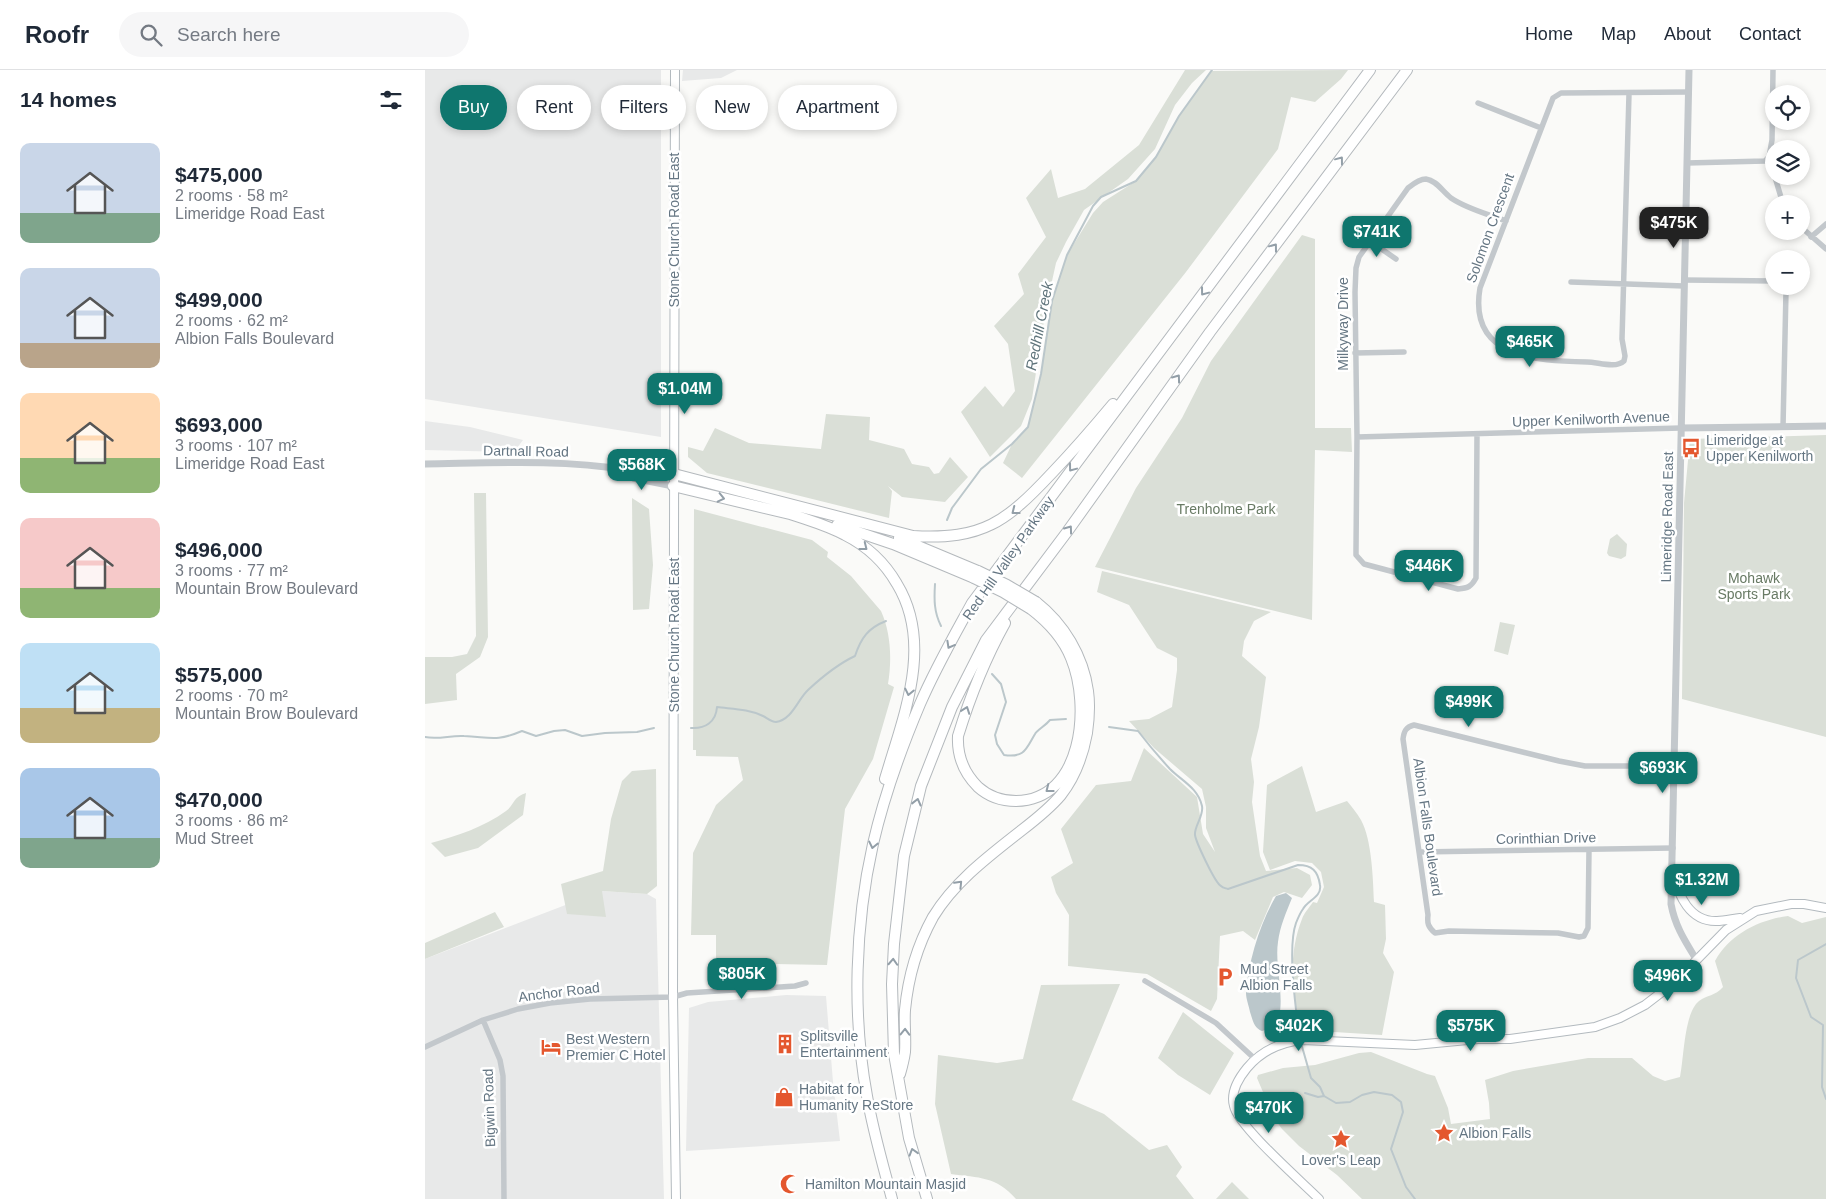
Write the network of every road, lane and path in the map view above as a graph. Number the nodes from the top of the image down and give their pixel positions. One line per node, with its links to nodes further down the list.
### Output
1 (675, 70): 34 (main road, Stone Church Road East)
2 (1370, 70): 26 (highway, Red Hill Valley Parkway, one-way to 26)
3 (1407, 70): 39 (highway, one-way to 3)
4 (1689, 70): 6 (street, Limeridge Road East)
5 (1773, 70): 10 (street)
6 (1688, 92): 7 (street, Solomon Crescent); 12 (street, Limeridge Road East)
7 (1629, 94): 9 (street, Solomon Crescent); 22 (street, Solomon Crescent)
8 (1478, 103): 9 (street)
9 (1541, 128): 13 (street, Solomon Crescent)
10 (1772, 140)
11 (1765, 161): 12 (street)
12 (1687, 163): 21 (street, Limeridge Road East)
13 (1506, 221): 16 (street, Milkyway Drive); 22 (street, Solomon Crescent)
14 (1826, 224): 15 (street)
15 (1811, 237): 17 (street)
16 (1370, 241): 18 (street); 25 (street, Milkyway Drive)
17 (1826, 249)
18 (1396, 259)
19 (1765, 280): 21 (street)
20 (1571, 282): 22 (street)
21 (1684, 283): 22 (street); 29 (street, Limeridge Road East)
22 (1624, 284)
23 (1786, 295): 28 (street)
24 (1404, 352): 25 (street)
25 (1355, 353): 31 (street, Milkyway Drive)
26 (1143, 373): 37 (highway, one-way to 37); 42 (highway, Red Hill Valley Parkway, one-way to 42)
27 (1826, 426): 28 (street, Upper Kenilworth Avenue)
28 (1783, 427): 29 (street, Upper Kenilworth Avenue)
29 (1681, 428): 30 (street, Upper Kenilworth Avenue); 41 (street, Limeridge Road East)
30 (1477, 435): 31 (street, Upper Kenilworth Avenue); 31 (street, Milkyway Drive)
31 (1357, 438)
32 (425, 464): 33 (street, Dartnall Road)
33 (627, 470): 34 (street, Dartnall Road); 35 (street, Dartnall Road)
34 (674, 474): 35 (main road, Stone Church Road East); 37 (highway)
35 (673, 486): 36 (highway, one-way to 36); 52 (main road, Stone Church Road East)
36 (788, 513): 38 (highway); 42 (highway, one-way to 42)
37 (861, 524): 38 (highway)
38 (976, 574): 40 (highway, bridge)
39 (1028, 582): 40 (highway, one-way to 39); 56 (highway, one-way to 39)
40 (1033, 605): 56 (highway, one-way to 40)
41 (1675, 766): 43 (street, Limeridge Road East); 45 (street, Albion Falls Boulevard)
42 (885, 798): 59 (highway, Red Hill Valley Parkway, one-way to 59)
43 (1673, 848): 44 (street, Corinthian Drive); 46 (street, Limeridge Road East)
44 (1589, 850): 45 (street, Corinthian Drive); 45 (street, Albion Falls Boulevard)
45 (1419, 852)
46 (1672, 873): 48 (main road); 49 (street, Limeridge Road East)
47 (1826, 908): 48 (main road)
48 (1745, 917): 49 (main road)
49 (1696, 959): 55 (main road)
50 (1145, 981): 55 (street)
51 (806, 983): 52 (street, Anchor Road)
52 (673, 997): 53 (street, Anchor Road); 58 (main road, Stone Church Road East)
53 (483, 1020): 54 (street, Anchor Road); 57 (street, Bigwin Road)
54 (425, 1047)
55 (1255, 1059): 61 (main road)
56 (899, 1080): 60 (highway, one-way to 56)
57 (504, 1199)
58 (676, 1199)
59 (893, 1199)
60 (927, 1199)
61 (1319, 1199)

